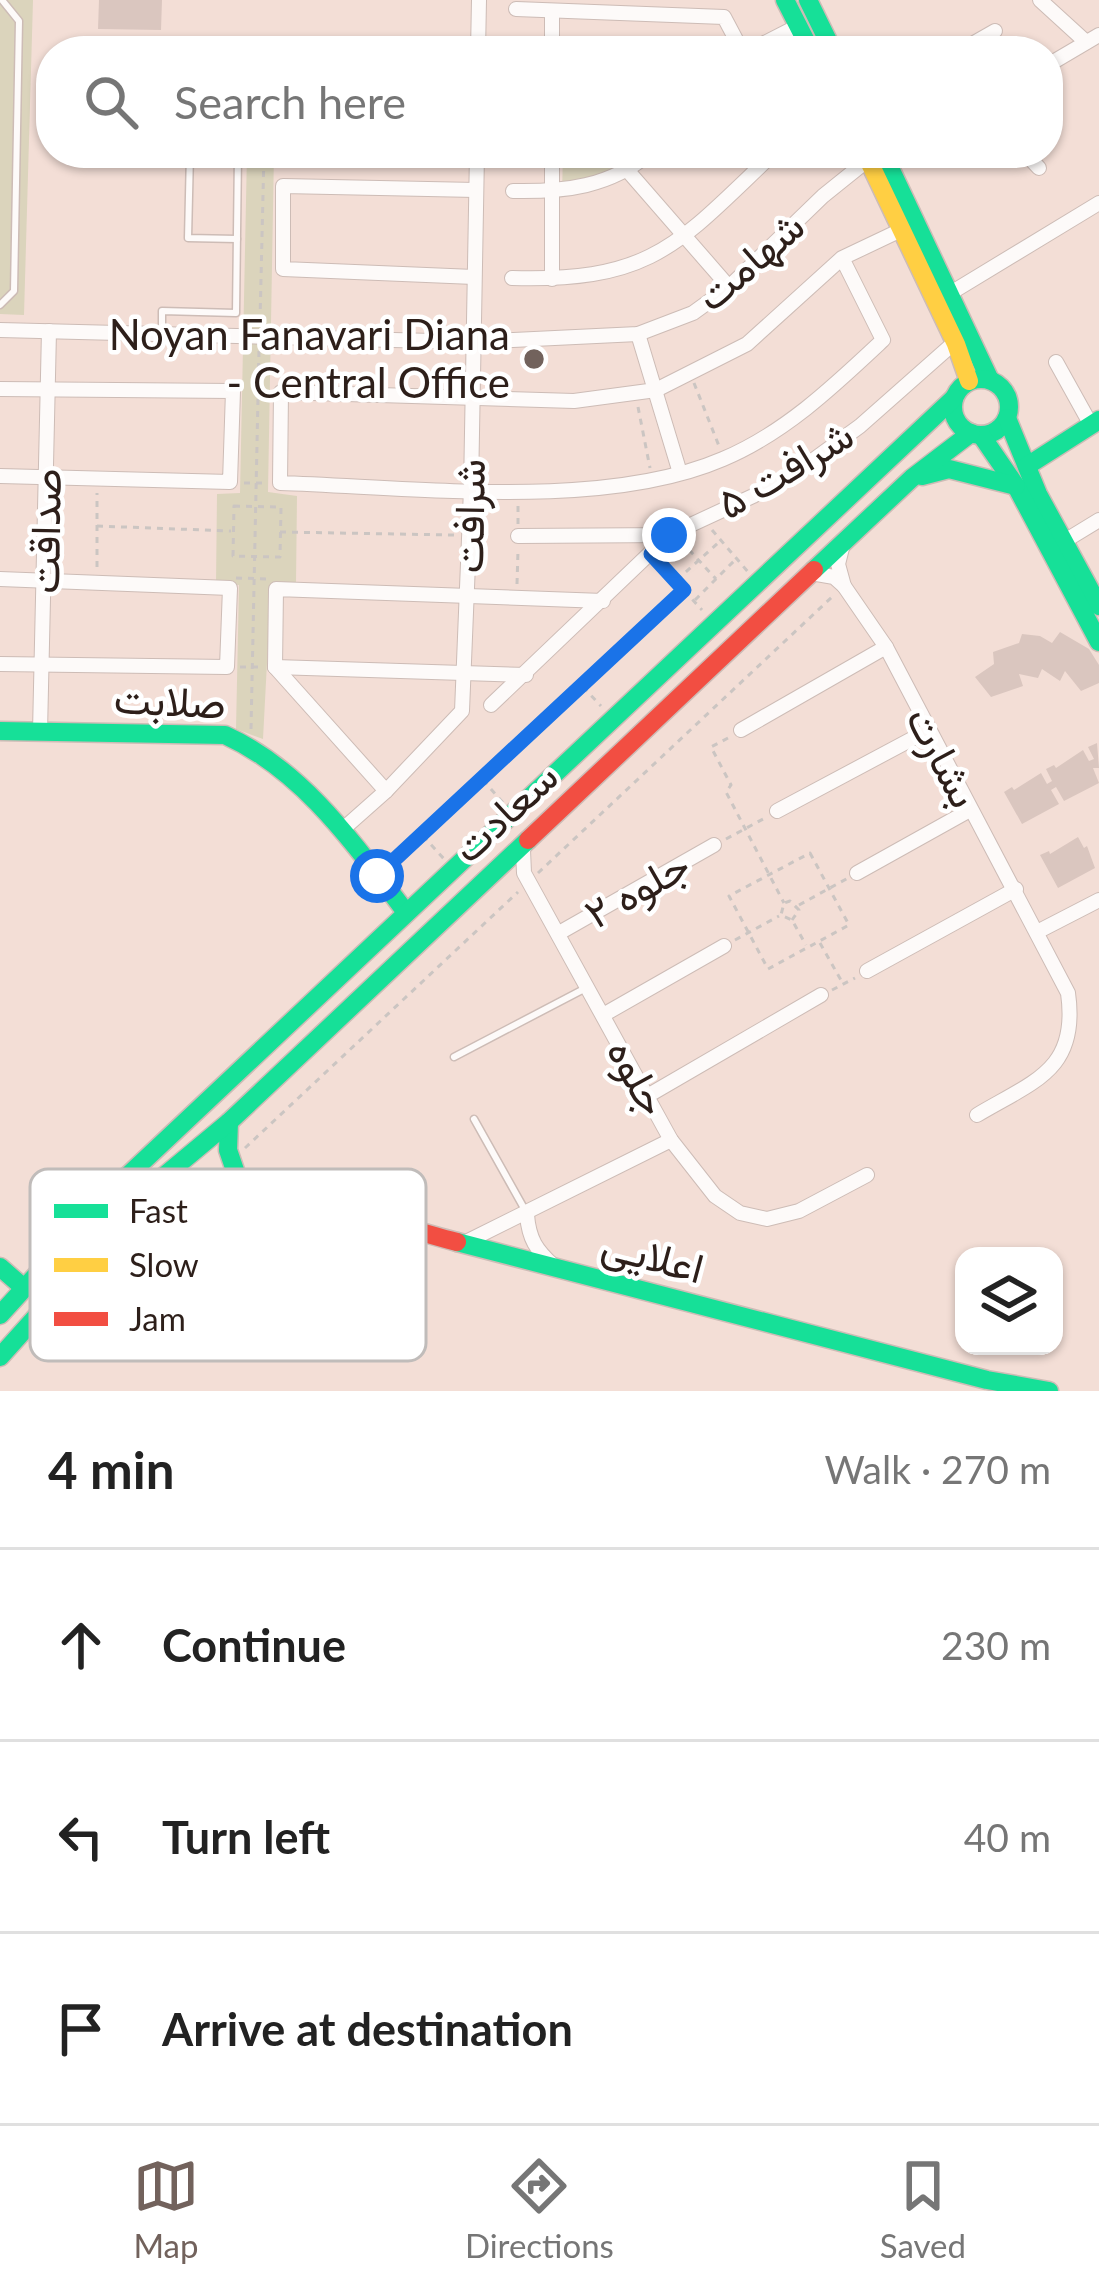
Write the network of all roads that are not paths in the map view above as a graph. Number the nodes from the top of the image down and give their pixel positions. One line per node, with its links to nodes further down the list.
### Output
1 (2, 0): 42 (lane)
2 (479, 0): 10 (street)
3 (785, 0): 8 (street)
4 (808, 0): 15 (street)
5 (1040, 0): 17 (street)
6 (516, 9): 7 (street)
7 (552, 11): 11 (street); 12 (street)
8 (798, 26): 13 (street); 14 (street)
9 (995, 31): 16 (street)
10 (478, 36)
11 (552, 36)
12 (736, 36)
13 (777, 36)
14 (803, 36)
15 (826, 36)
16 (986, 36)
17 (1092, 39): 18 (street)
18 (1063, 56)
19 (190, 168): 34 (lane)
20 (238, 168): 34 (lane)
21 (477, 168): 29 (street, شرافت)
22 (552, 168): 31 (street)
23 (632, 168): 28 (street)
24 (758, 168): 35 (street)
25 (864, 168): 40 (street, شهامت)
26 (884, 168): 33 (street)
27 (887, 168): 41 (street)
28 (628, 171): 31 (street); 35 (street)
29 (476, 190): 37 (street, شرافت); 37 (street)
30 (513, 191): 31 (street)
31 (552, 192): 39 (street)
32 (1099, 203): 41 (street)
33 (902, 230): 36 (street); 48 (street)
34 (237, 239): 46 (lane)
35 (683, 239): 39 (street); 40 (street)
36 (842, 258): 53 (street); 62 (street)
37 (474, 277): 47 (street, شرافت)
38 (512, 278): 39 (street)
39 (552, 279)
40 (729, 287): 45 (street, شهامت)
41 (950, 294): 50 (street)
42 (0, 305)
43 (0, 330): 44 (street, شهامت)
44 (49, 331): 46 (street, شهامت); 52 (street, صداقت)
45 (638, 334): 47 (street, شهامت); 53 (street)
46 (162, 335): 47 (street, شهامت)
47 (473, 342): 54 (street, شرافت)
48 (955, 342): 50 (street); 69 (street, شرافت ۵)
49 (1056, 362): 57 (street)
50 (980, 380): 55 (street); 56 (street)
51 (0, 389): 52 (street)
52 (47, 390): 64 (street, صداقت); 64 (street)
53 (656, 390): 54 (street); 62 (street)
54 (470, 397): 67 (street, شرافت); 67 (street)
55 (954, 398): 58 (street, سعادت); 59 (street)
56 (1007, 418): 59 (street); 61 (street)
57 (1095, 422): 61 (street)
58 (922, 428): 60 (street); 103 (street, سعادت)
59 (976, 434): 60 (street, سعادت); 66 (street)
60 (945, 453): 65 (street, سعادت)
61 (1027, 466): 72 (street)
62 (680, 473): 67 (street)
63 (0, 476): 64 (street)
64 (46, 478): 75 (street, صداقت)
65 (912, 478): 66 (street); 71 (street, سعادت)
66 (1016, 486): 78 (street)
67 (471, 489): 77 (street, شرافت)
68 (1099, 520): 72 (street)
69 (669, 535): 70 (street, شرافت ۵); 79 (street)
70 (518, 536)
71 (846, 540): 73 (street, سعادت); 76 (street)
72 (1063, 542): 78 (street)
73 (811, 573): 76 (street); 96 (street, سعادت)
74 (0, 579): 75 (street)
75 (44, 580): 83 (street, صداقت); 83 (street)
76 (844, 586): 81 (street, بشارت)
77 (467, 595): 79 (street); 84 (street); 85 (street, شرافت)
78 (1088, 597): 80 (street)
79 (603, 601): 86 (street)
80 (1099, 642)
81 (886, 647): 89 (street); 90 (street, بشارت)
82 (0, 664): 83 (street)
83 (43, 664): 91 (street, صداقت)
84 (275, 668): 85 (street); 92 (street)
85 (465, 673): 86 (street); 92 (street, شرافت)
86 (526, 675): 87 (street)
87 (491, 705)
88 (0, 730): 91 (street, صلابت)
89 (741, 730)
90 (927, 731): 93 (street, بشارت); 94 (street)
91 (40, 732): 95 (street, صلابت)
92 (386, 790): 95 (street, شرافت)
93 (970, 810): 100 (street); 101 (street, بشارت)
94 (777, 812)
95 (342, 830): 103 (street, صلابت)
96 (529, 839): 98 (street, سعادت); 99 (street)
97 (713, 845): 105 (street, جلوه ۲)
98 (496, 869): 99 (street); 112 (street, سعادت)
99 (524, 873): 105 (street, جلوه)
100 (857, 873)
101 (1016, 889): 104 (street, بشارت); 107 (street)
102 (1099, 900): 104 (street)
103 (404, 911): 111 (street, سعادت)
104 (1037, 932): 115 (street, بشارت)
105 (560, 933): 108 (street, جلوه)
106 (724, 946): 110 (street)
107 (867, 971)
108 (588, 987): 110 (street, جلوه); 113 (lane)
109 (821, 995): 114 (street)
110 (603, 1015): 114 (street, جلوه)
111 (291, 1019): 112 (street); 119 (street, سعادت)
112 (314, 1042): 117 (street, سعادت)
113 (454, 1057)
114 (649, 1095): 118 (street, جلوه)
115 (977, 1115)
116 (474, 1119): 123 (lane)
117 (229, 1122): 120 (street, سعادت); 121 (street)
118 (671, 1140): 122 (street); 123 (street, جلوه)
119 (136, 1169)
120 (173, 1169)
121 (235, 1169)
122 (867, 1175)
123 (527, 1215): 125 (street, جلوه); 127 (street)
124 (426, 1234): 125 (street, اعلایی)
125 (464, 1244): 127 (street, اعلایی)
126 (0, 1267): 129 (street)
127 (556, 1267): 133 (street, اعلایی)
128 (30, 1282): 129 (street, سعادت)
129 (24, 1288): 130 (street, سعادت)
130 (0, 1315)
131 (30, 1324): 132 (street, سعادت)
132 (0, 1358)
133 (1049, 1391)

